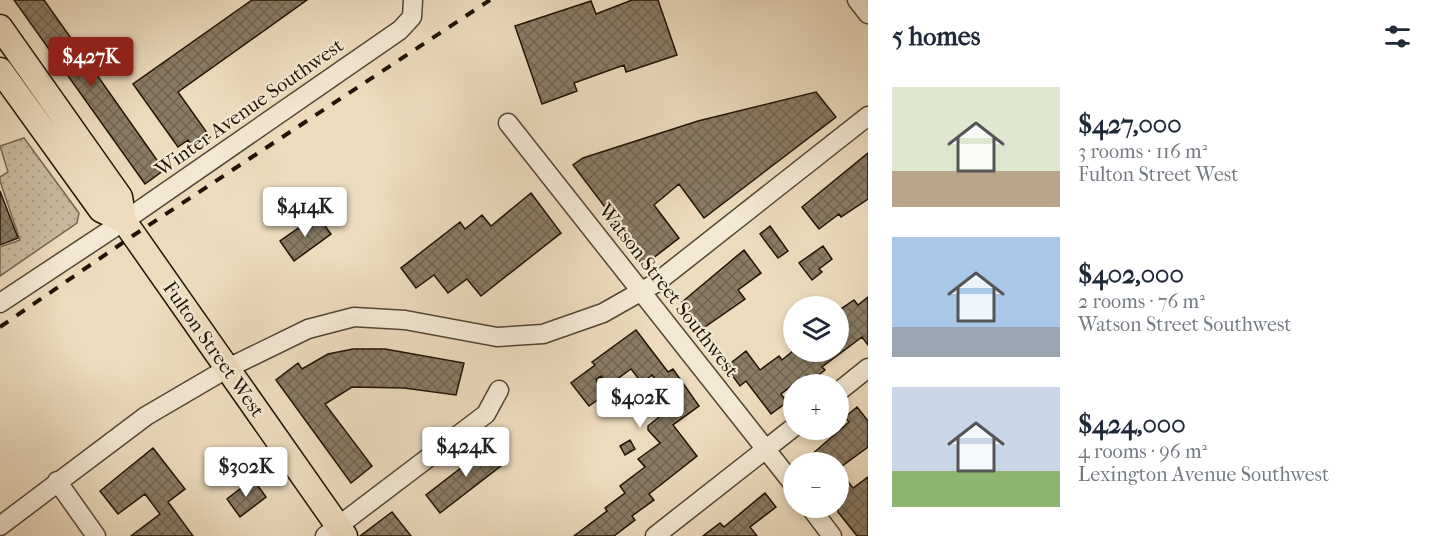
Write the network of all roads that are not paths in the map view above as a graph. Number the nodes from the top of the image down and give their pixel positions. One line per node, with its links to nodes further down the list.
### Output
1 (413, 0): 8 (street, Winter Avenue Southwest)
2 (857, 0): 3 (street)
3 (868, 14)
4 (0, 27): 8 (main road, Fulton Street West)
5 (0, 70): 8 (main road, Fulton Street West)
6 (868, 116): 9 (street)
7 (508, 123): 9 (street, Watson Street Southwest)
8 (124, 221): 10 (street, Winter Avenue Southwest); 11 (main road, Fulton Street West)
9 (641, 294): 11 (street); 16 (street, Watson Street Southwest)
10 (0, 303)
11 (228, 368): 18 (street); 21 (main road, Fulton Street West)
12 (868, 369): 13 (street)
13 (849, 384)
14 (499, 390): 21 (street)
15 (783, 435): 16 (street)
16 (766, 448): 17 (street, Watson Street Southwest); 23 (street)
17 (783, 470)
18 (57, 481): 20 (street); 22 (street)
19 (818, 518): 24 (street)
20 (0, 526)
21 (336, 533)
22 (96, 536)
23 (655, 536)
24 (832, 536)

